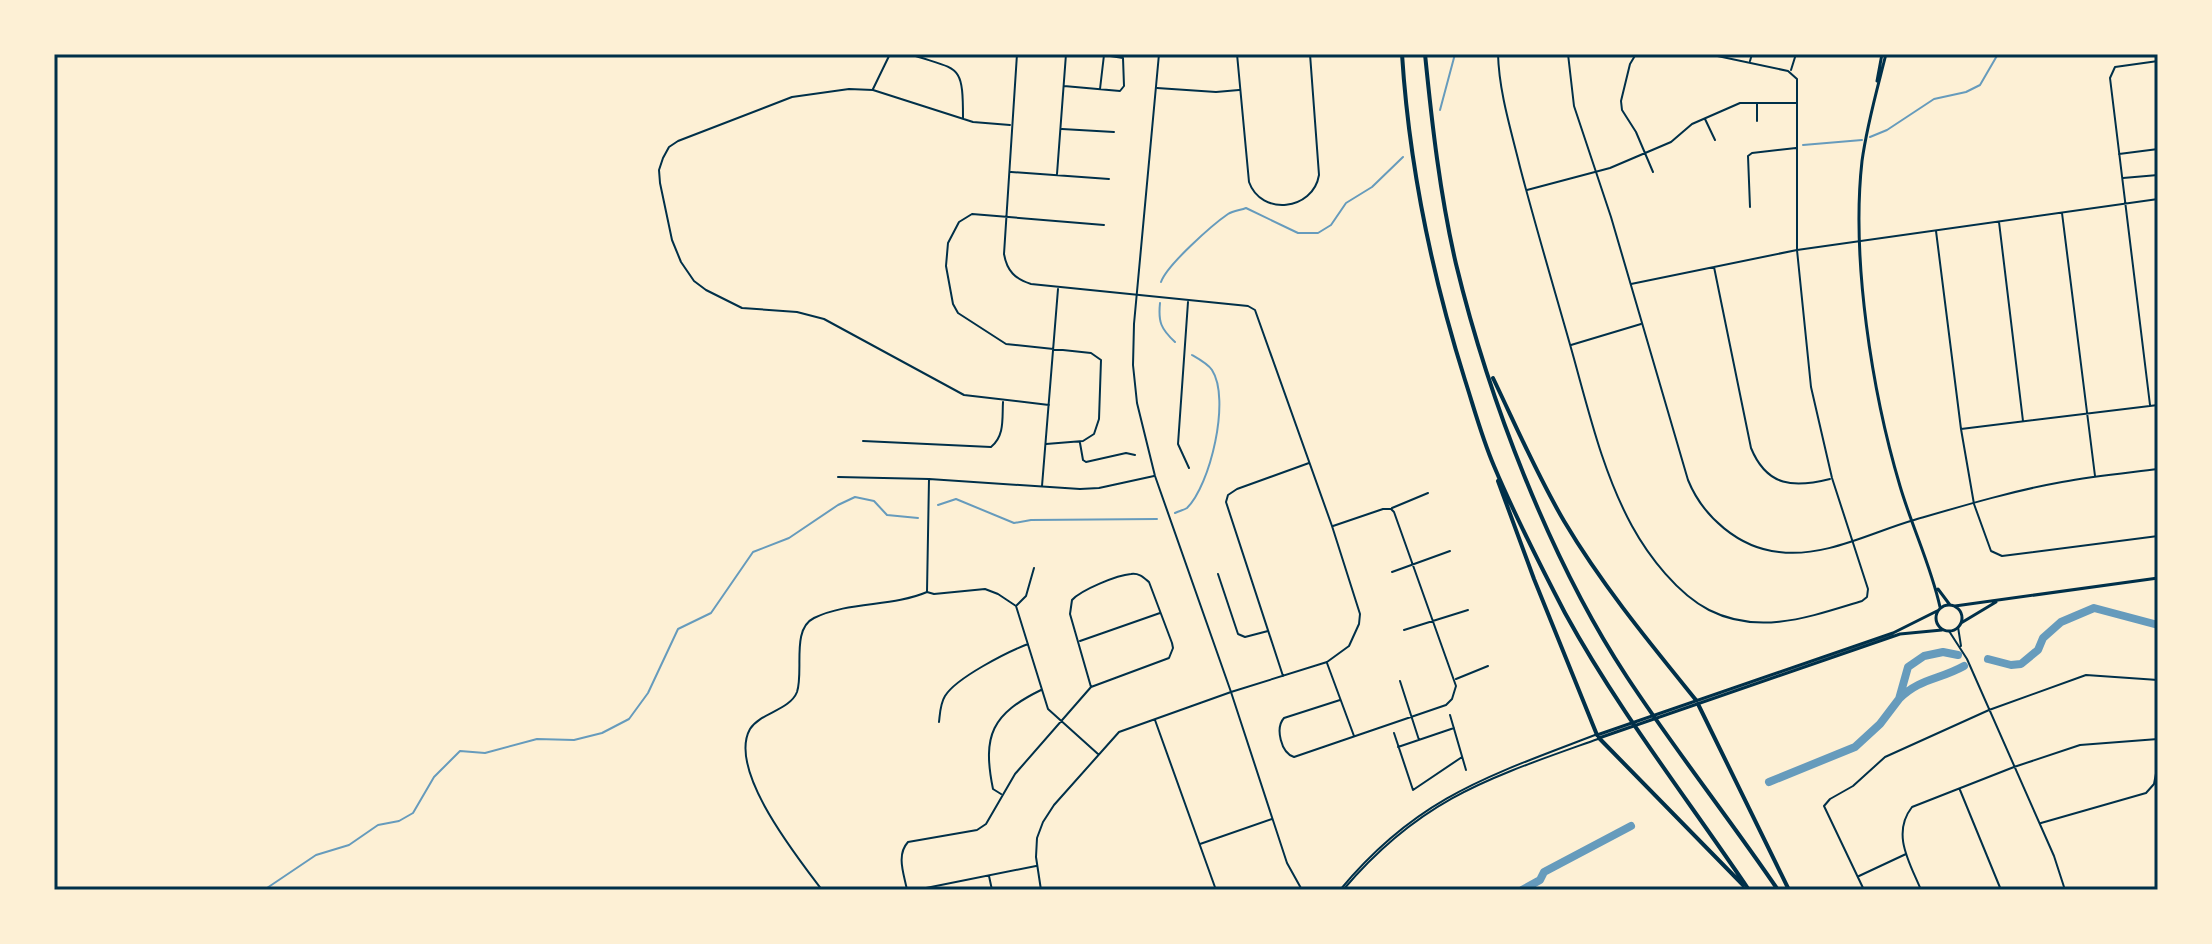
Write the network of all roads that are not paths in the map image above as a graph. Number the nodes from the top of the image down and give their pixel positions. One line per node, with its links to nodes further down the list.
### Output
1 (890, 54): 23 (street)
2 (910, 54): 28 (street)
3 (1017, 54): 30 (street)
4 (1066, 54): 20 (street)
5 (1159, 54): 21 (street)
6 (1237, 54): 24 (street)
7 (1310, 54): 24 (street)
8 (1402, 54): 77 (highway)
9 (1425, 54): 64 (highway)
10 (1498, 54): 45 (street)
11 (1568, 54): 40 (street)
12 (1636, 54): 36 (street)
13 (1708, 54): 18 (street)
14 (1752, 54): 18 (street)
15 (1796, 54): 19 (street)
16 (1884, 54): 54 (main road)
17 (2158, 61): 37 (street)
18 (1750, 62): 19 (street)
19 (1791, 72): 26 (street)
20 (1064, 86): 22 (street); 31 (street)
21 (1156, 88): 24 (street); 59 (street)
22 (1100, 89): 22 (street)
23 (873, 90): 28 (street); 65 (street)
24 (1241, 90)
25 (1757, 101): 26 (street); 27 (street); 29 (street)
26 (1798, 103): 34 (street)
27 (1705, 118): 33 (street); 36 (street)
28 (963, 120): 30 (street)
29 (1757, 121)
30 (1012, 125): 38 (street)
31 (1061, 129): 32 (street); 41 (street)
32 (1114, 132)
33 (1715, 140)
34 (1797, 148): 48 (street); 55 (street)
35 (2158, 149): 37 (street)
36 (1645, 153): 39 (street); 40 (street)
37 (2119, 154): 43 (street)
38 (1009, 172): 41 (street); 50 (street)
39 (1653, 172)
40 (1597, 173): 45 (street); 57 (street)
41 (1057, 174): 44 (street)
42 (2158, 175): 43 (street)
43 (2122, 178): 47 (street)
44 (1109, 179)
45 (1526, 190): 62 (street)
46 (2158, 199): 47 (street)
47 (2124, 203): 49 (street); 67 (street)
48 (1750, 207)
49 (2062, 212): 51 (street); 69 (street)
50 (1005, 218): 52 (street); 58 (street); 63 (street)
51 (1999, 221): 53 (street); 70 (street)
52 (1104, 225)
53 (1936, 229): 54 (street); 71 (street)
54 (1859, 241): 55 (street); 89 (main road)
55 (1797, 250): 56 (street); 83 (street)
56 (1714, 266): 57 (street); 83 (street)
57 (1631, 284): 61 (street)
58 (1059, 287): 59 (street); 63 (street)
59 (1136, 293): 60 (street); 80 (street)
60 (1188, 301): 76 (street); 78 (street)
61 (1642, 324): 62 (street); 92 (street)
62 (1570, 345): 92 (street)
63 (1053, 348): 66 (street); 73 (street)
64 (1485, 361): 126 (highway); 163 (highway)
65 (1003, 401): 66 (street); 72 (street)
66 (1049, 405): 74 (street)
67 (2150, 405): 68 (street); 69 (street)
68 (2158, 405)
69 (2088, 412): 70 (street); 81 (street)
70 (2023, 421): 71 (street)
71 (1961, 429): 87 (street)
72 (863, 441)
73 (1080, 442): 74 (street); 75 (street)
74 (1046, 444): 85 (street)
75 (1135, 455)
76 (1310, 463): 90 (street); 109 (street)
77 (1493, 464): 135 (highway); 162 (highway)
78 (1189, 468)
79 (2158, 469): 81 (street)
80 (1155, 476): 85 (street); 124 (street)
81 (2095, 476): 87 (street)
82 (838, 477): 84 (street)
83 (1832, 478): 92 (street)
84 (929, 479): 85 (street); 100 (street)
85 (1042, 487)
86 (1428, 493): 88 (street)
87 (1974, 504): 89 (street); 91 (street)
88 (1391, 509): 90 (street); 94 (street)
89 (1912, 521): 92 (street); 99 (main road)
90 (1332, 526): 116 (street)
91 (2158, 536)
92 (1851, 541)
93 (1450, 551): 94 (street)
94 (1413, 564): 96 (street); 107 (street)
95 (1034, 568): 103 (street)
96 (1392, 572)
97 (1218, 574): 109 (street)
98 (2158, 578): 101 (main road)
99 (1936, 586): 102 (main road); 104 (main road)
100 (927, 592): 103 (street); 154 (street)
101 (1999, 600): 102 (main road); 108 (main road)
102 (1952, 605): 104 (main road); 108 (main road)
103 (1016, 606): 114 (street)
104 (1938, 609): 111 (main road); 126 (main road)
105 (1468, 610): 107 (street)
106 (1160, 613): 113 (street); 113 (street); 122 (street)
107 (1434, 621): 110 (street); 119 (street)
108 (1959, 625): 112 (main road); 115 (street)
109 (1269, 630): 118 (street)
110 (1404, 630)
111 (1942, 630): 112 (main road); 126 (main road)
112 (1949, 631): 115 (street)
113 (1079, 642): 122 (street)
114 (1029, 644): 123 (street); 131 (street)
115 (1961, 646): 127 (street)
116 (1327, 662): 118 (street); 125 (street)
117 (1488, 666): 119 (street)
118 (1283, 676): 124 (street)
119 (1455, 679): 130 (street)
120 (2158, 680): 127 (street)
121 (1400, 681): 130 (street)
122 (1091, 687): 132 (street)
123 (1042, 689): 132 (street); 146 (street)
124 (1231, 692): 129 (street); 147 (street)
125 (1340, 700): 136 (street); 136 (street)
126 (1697, 702): 135 (main road); 164 (highway)
127 (1989, 710): 143 (street); 153 (street)
128 (1450, 715): 133 (street)
129 (1155, 718): 140 (street); 149 (street)
130 (1412, 718): 136 (street); 138 (street)
131 (939, 722)
132 (1062, 722): 140 (street); 146 (street)
133 (1454, 728): 138 (street); 141 (street)
134 (1394, 733): 139 (street)
135 (1598, 736): 161 (street); 162 (highway)
136 (1354, 737)
137 (2158, 739): 143 (street)
138 (1419, 740): 139 (street)
139 (1398, 747): 141 (street)
140 (1099, 755): 151 (street)
141 (1462, 757): 144 (street)
142 (2158, 763): 148 (street)
143 (2014, 767): 145 (street); 148 (street)
144 (1466, 770)
145 (1960, 789): 150 (street); 167 (street)
146 (1002, 795): 155 (street)
147 (1272, 819): 149 (street); 160 (street)
148 (2040, 823): 168 (street)
149 (1199, 845): 159 (street)
150 (1906, 854): 153 (street); 166 (street)
151 (1036, 866): 152 (street); 158 (street)
152 (989, 876): 156 (street); 157 (street)
153 (1857, 877): 165 (street)
154 (822, 890)
155 (907, 890)
156 (916, 890)
157 (992, 890)
158 (1041, 890)
159 (1216, 890)
160 (1302, 890)
161 (1342, 890)
162 (1748, 890)
163 (1778, 890)
164 (1789, 890)
165 (1864, 890)
166 (1921, 890)
167 (2001, 890)
168 (2065, 890)

